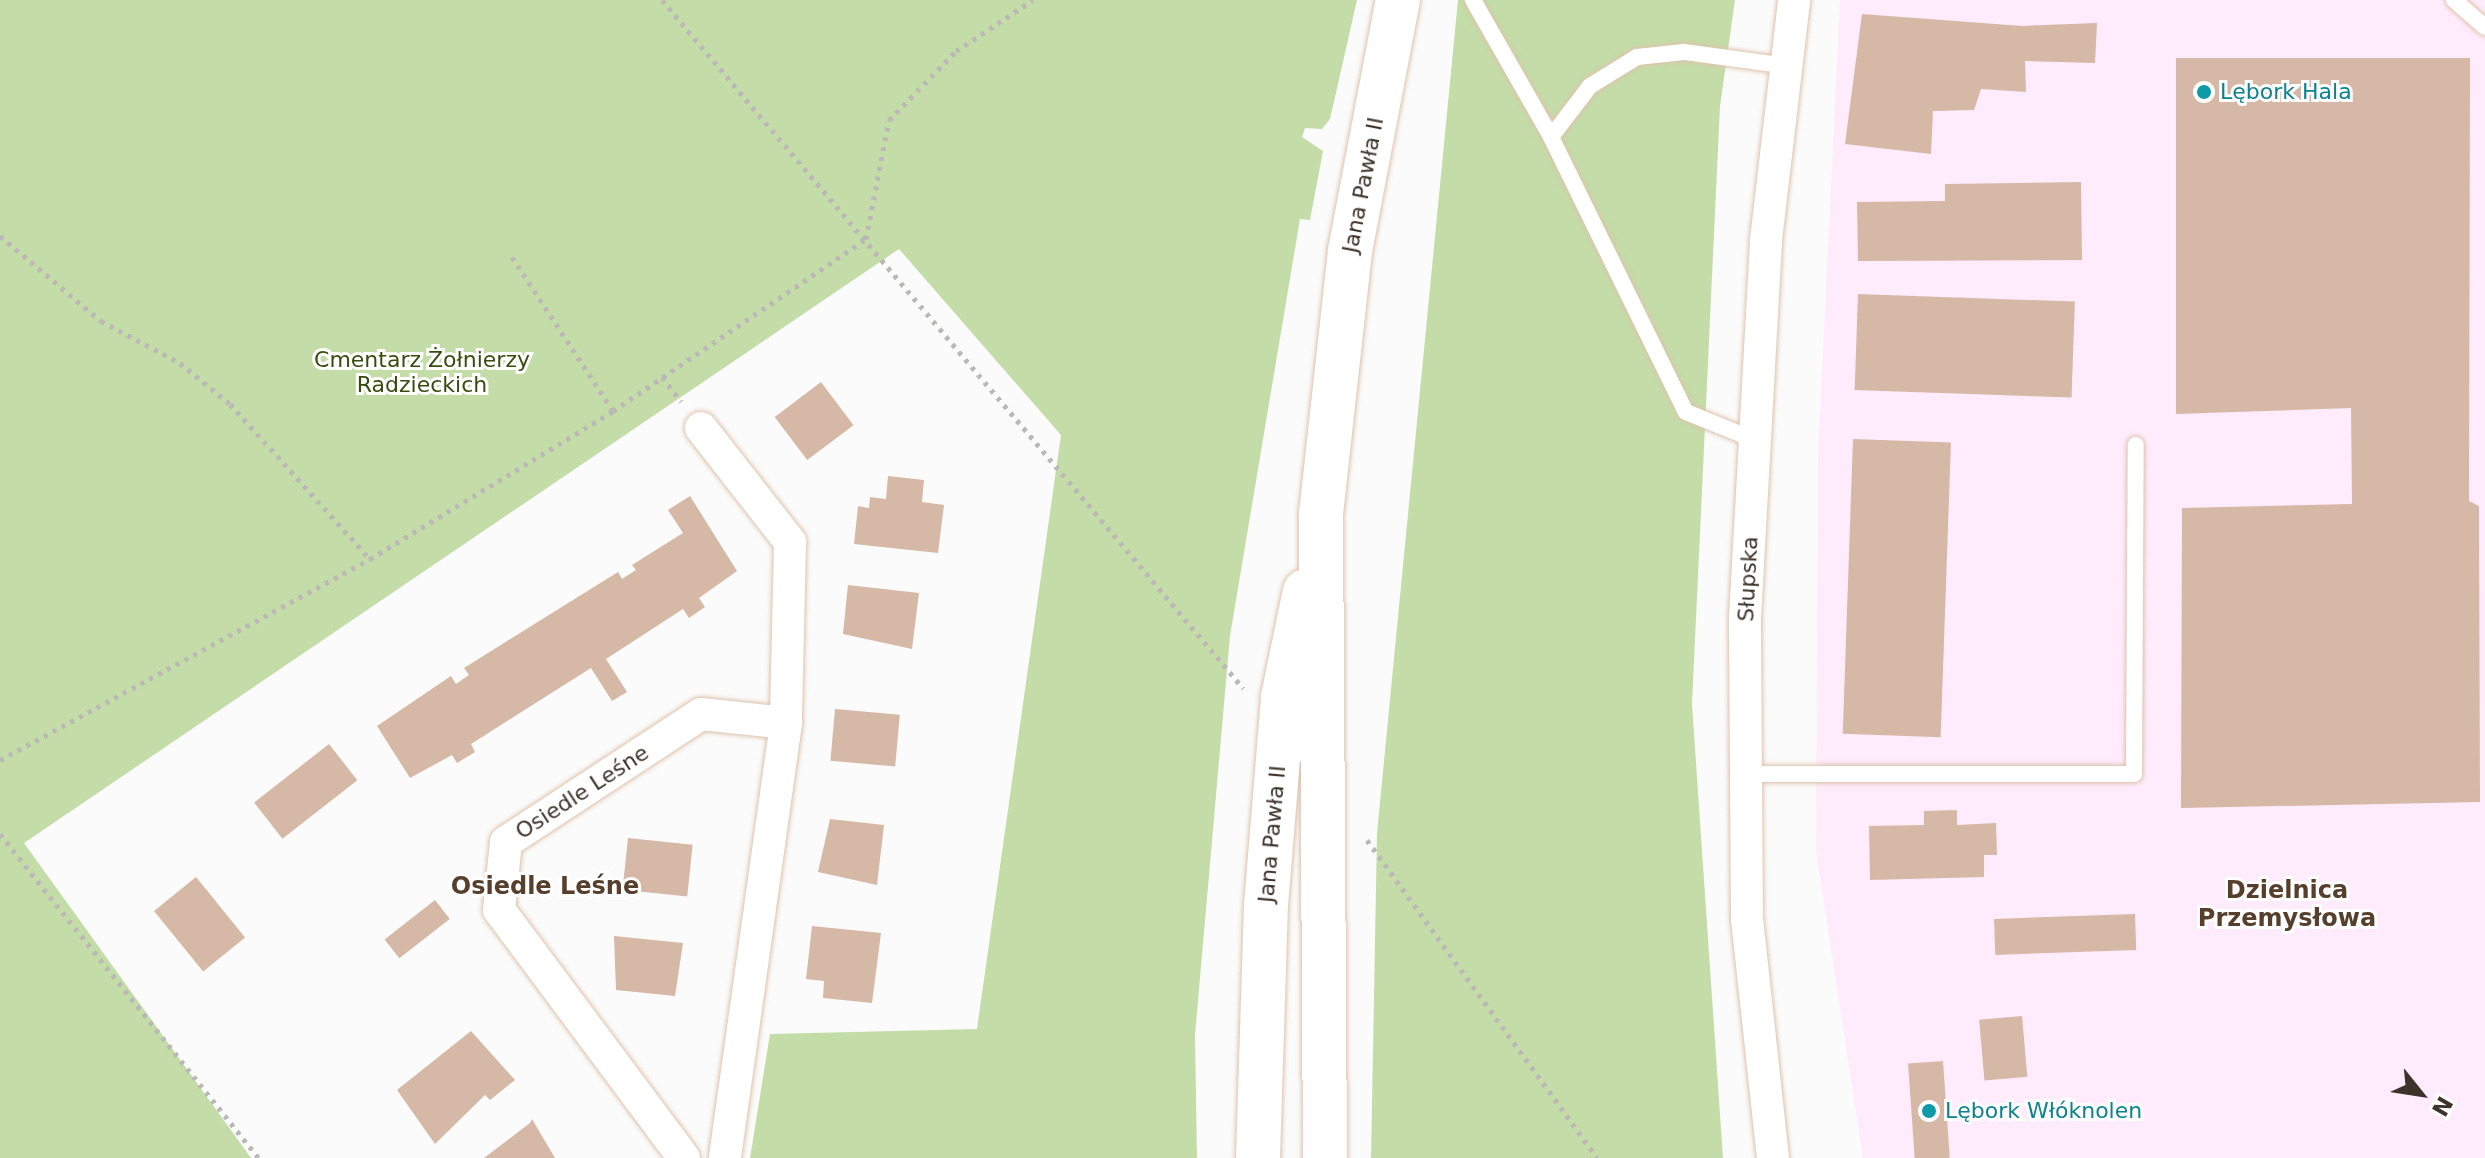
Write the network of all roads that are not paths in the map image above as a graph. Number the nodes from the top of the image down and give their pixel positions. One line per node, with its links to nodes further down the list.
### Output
1 (1398, 0): 11 (main road, Jana Pawła II)
2 (1473, 0): 7 (lane)
3 (1794, 0): 6 (street, Słupska)
4 (2454, 0): 5 (lane)
5 (2485, 27)
6 (1788, 66): 7 (lane); 9 (street, Słupska)
7 (1551, 137): 9 (lane)
8 (701, 428): 12 (street)
9 (1755, 440): 13 (street, Słupska)
10 (2136, 445): 13 (lane)
11 (1321, 514): 16 (main road, Jana Pawła II); 17 (main road, Jana Pawła II)
12 (786, 723): 14 (street, Osiedle Leśne); 15 (street)
13 (1746, 774): 18 (street, Słupska)
14 (684, 1158)
15 (725, 1158)
16 (1258, 1158)
17 (1325, 1158)
18 (1773, 1158)

